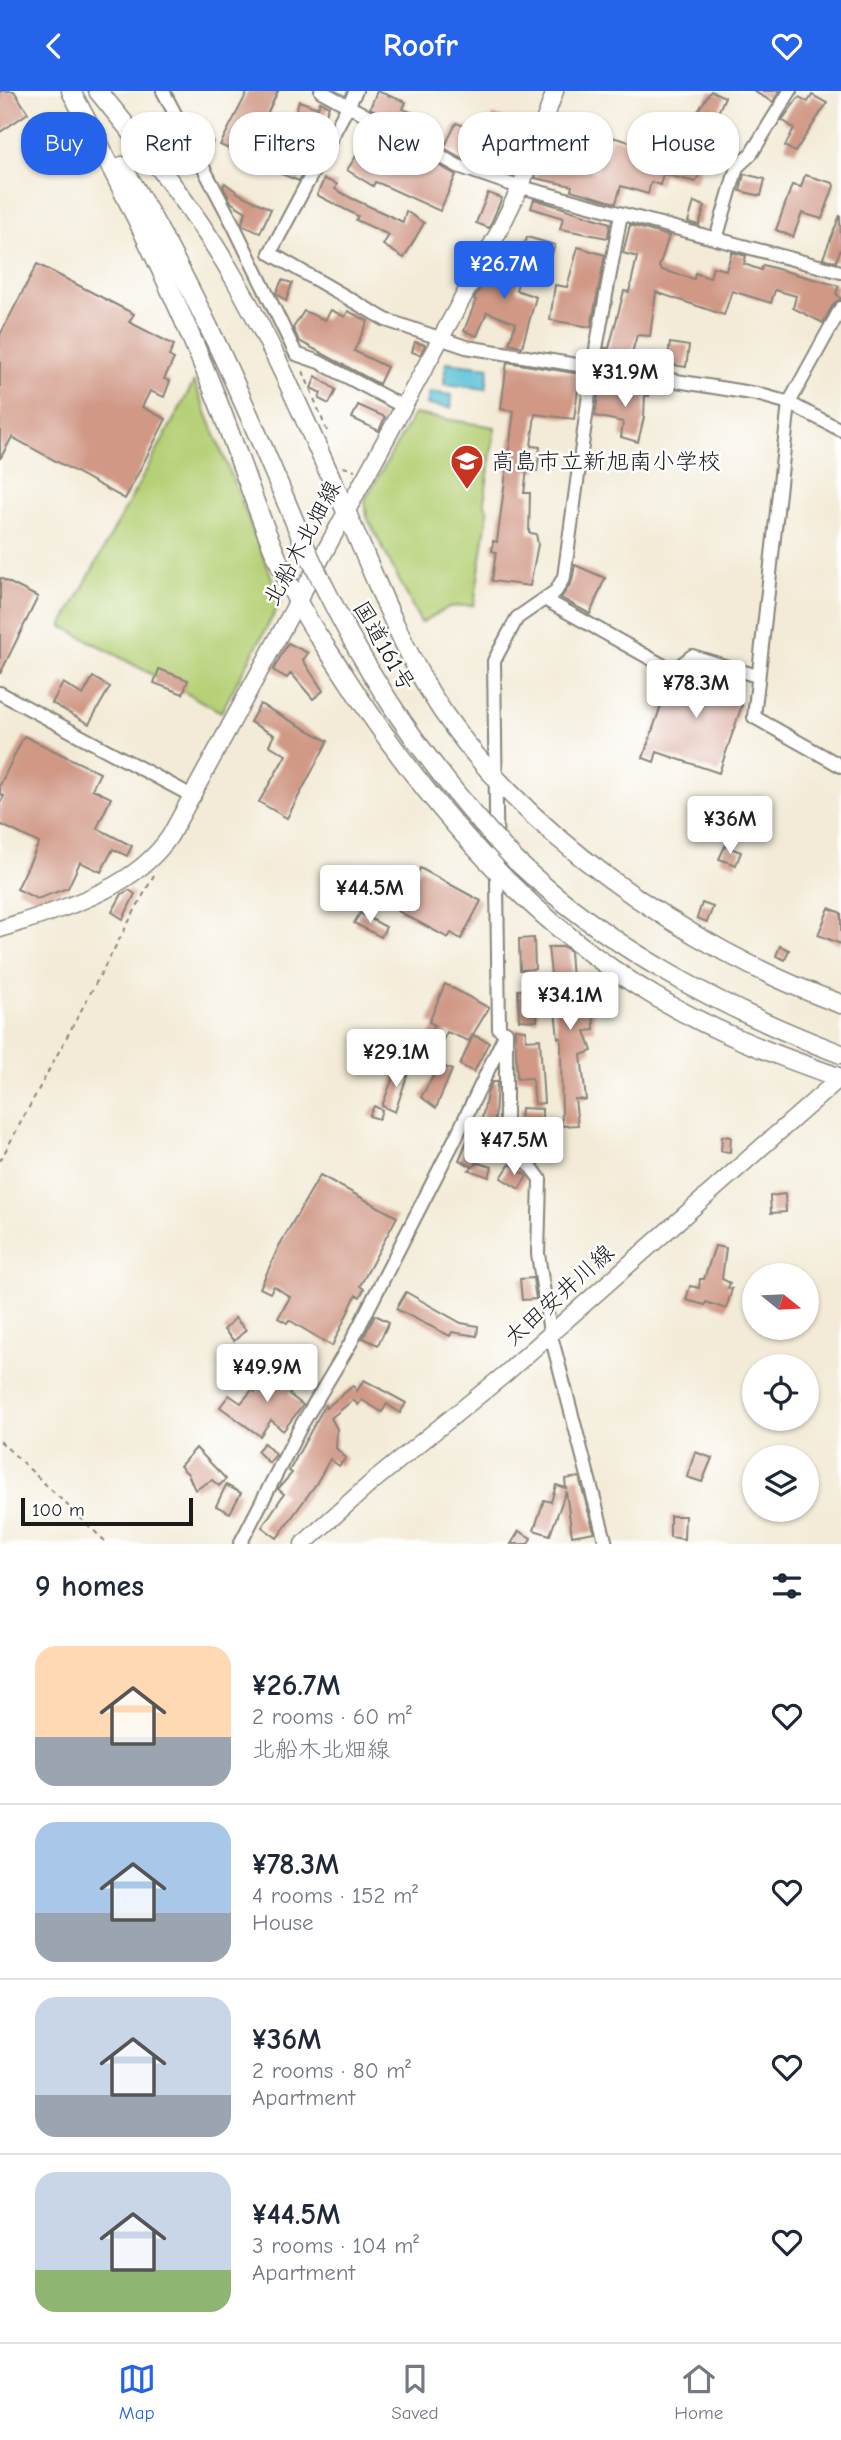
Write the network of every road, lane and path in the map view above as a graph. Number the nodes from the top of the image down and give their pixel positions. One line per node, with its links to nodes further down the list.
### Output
1 (71, 91): 26 (highway)
2 (76, 91): 37 (highway, 国道161号, bridge)
3 (98, 91): 24 (highway)
4 (163, 91): 16 (street)
5 (321, 91): 9 (street)
6 (356, 91): 9 (street)
7 (555, 91): 10 (main road, 北船木北畑線)
8 (790, 91): 12 (street)
9 (347, 107): 10 (street); 15 (street)
10 (521, 186): 11 (street); 15 (main road, 北船木北畑線)
11 (621, 214): 12 (street); 17 (street)
12 (716, 239): 13 (street)
13 (841, 272)
14 (841, 308): 18 (street)
15 (440, 338): 17 (street); 19 (main road, 北船木北畑線)
16 (296, 354): 19 (street); 21 (path)
17 (593, 365): 18 (street); 25 (street)
18 (789, 403): 20 (street); 27 (street)
19 (402, 406): 23 (main road, 北船木北畑線)
20 (841, 430)
21 (331, 442)
22 (341, 467): 23 (path)
23 (365, 473): 24 (main road, 北船木北畑線)
24 (345, 509): 26 (main road, 北船木北畑線); 30 (highway)
25 (546, 600): 27 (street); 30 (street)
26 (297, 601): 31 (main road, 北船木北畑線); 33 (highway)
27 (757, 676): 29 (street)
28 (0, 692): 31 (street)
29 (841, 766)
30 (493, 778): 33 (street); 35 (highway)
31 (194, 797): 32 (main road, 北船木北畑線)
32 (156, 856): 34 (main road, 北船木北畑線); 39 (path)
33 (497, 869): 36 (street); 38 (highway)
34 (0, 929)
35 (841, 1004)
36 (506, 1032): 40 (street); 43 (street)
37 (841, 1053)
38 (841, 1078): 40 (main road, 太田安井川線)
39 (0, 1161)
40 (550, 1332): 44 (main road, 太田安井川線); 45 (street)
41 (0, 1441): 42 (path)
42 (108, 1544)
43 (240, 1544)
44 (303, 1544)
45 (606, 1544)

